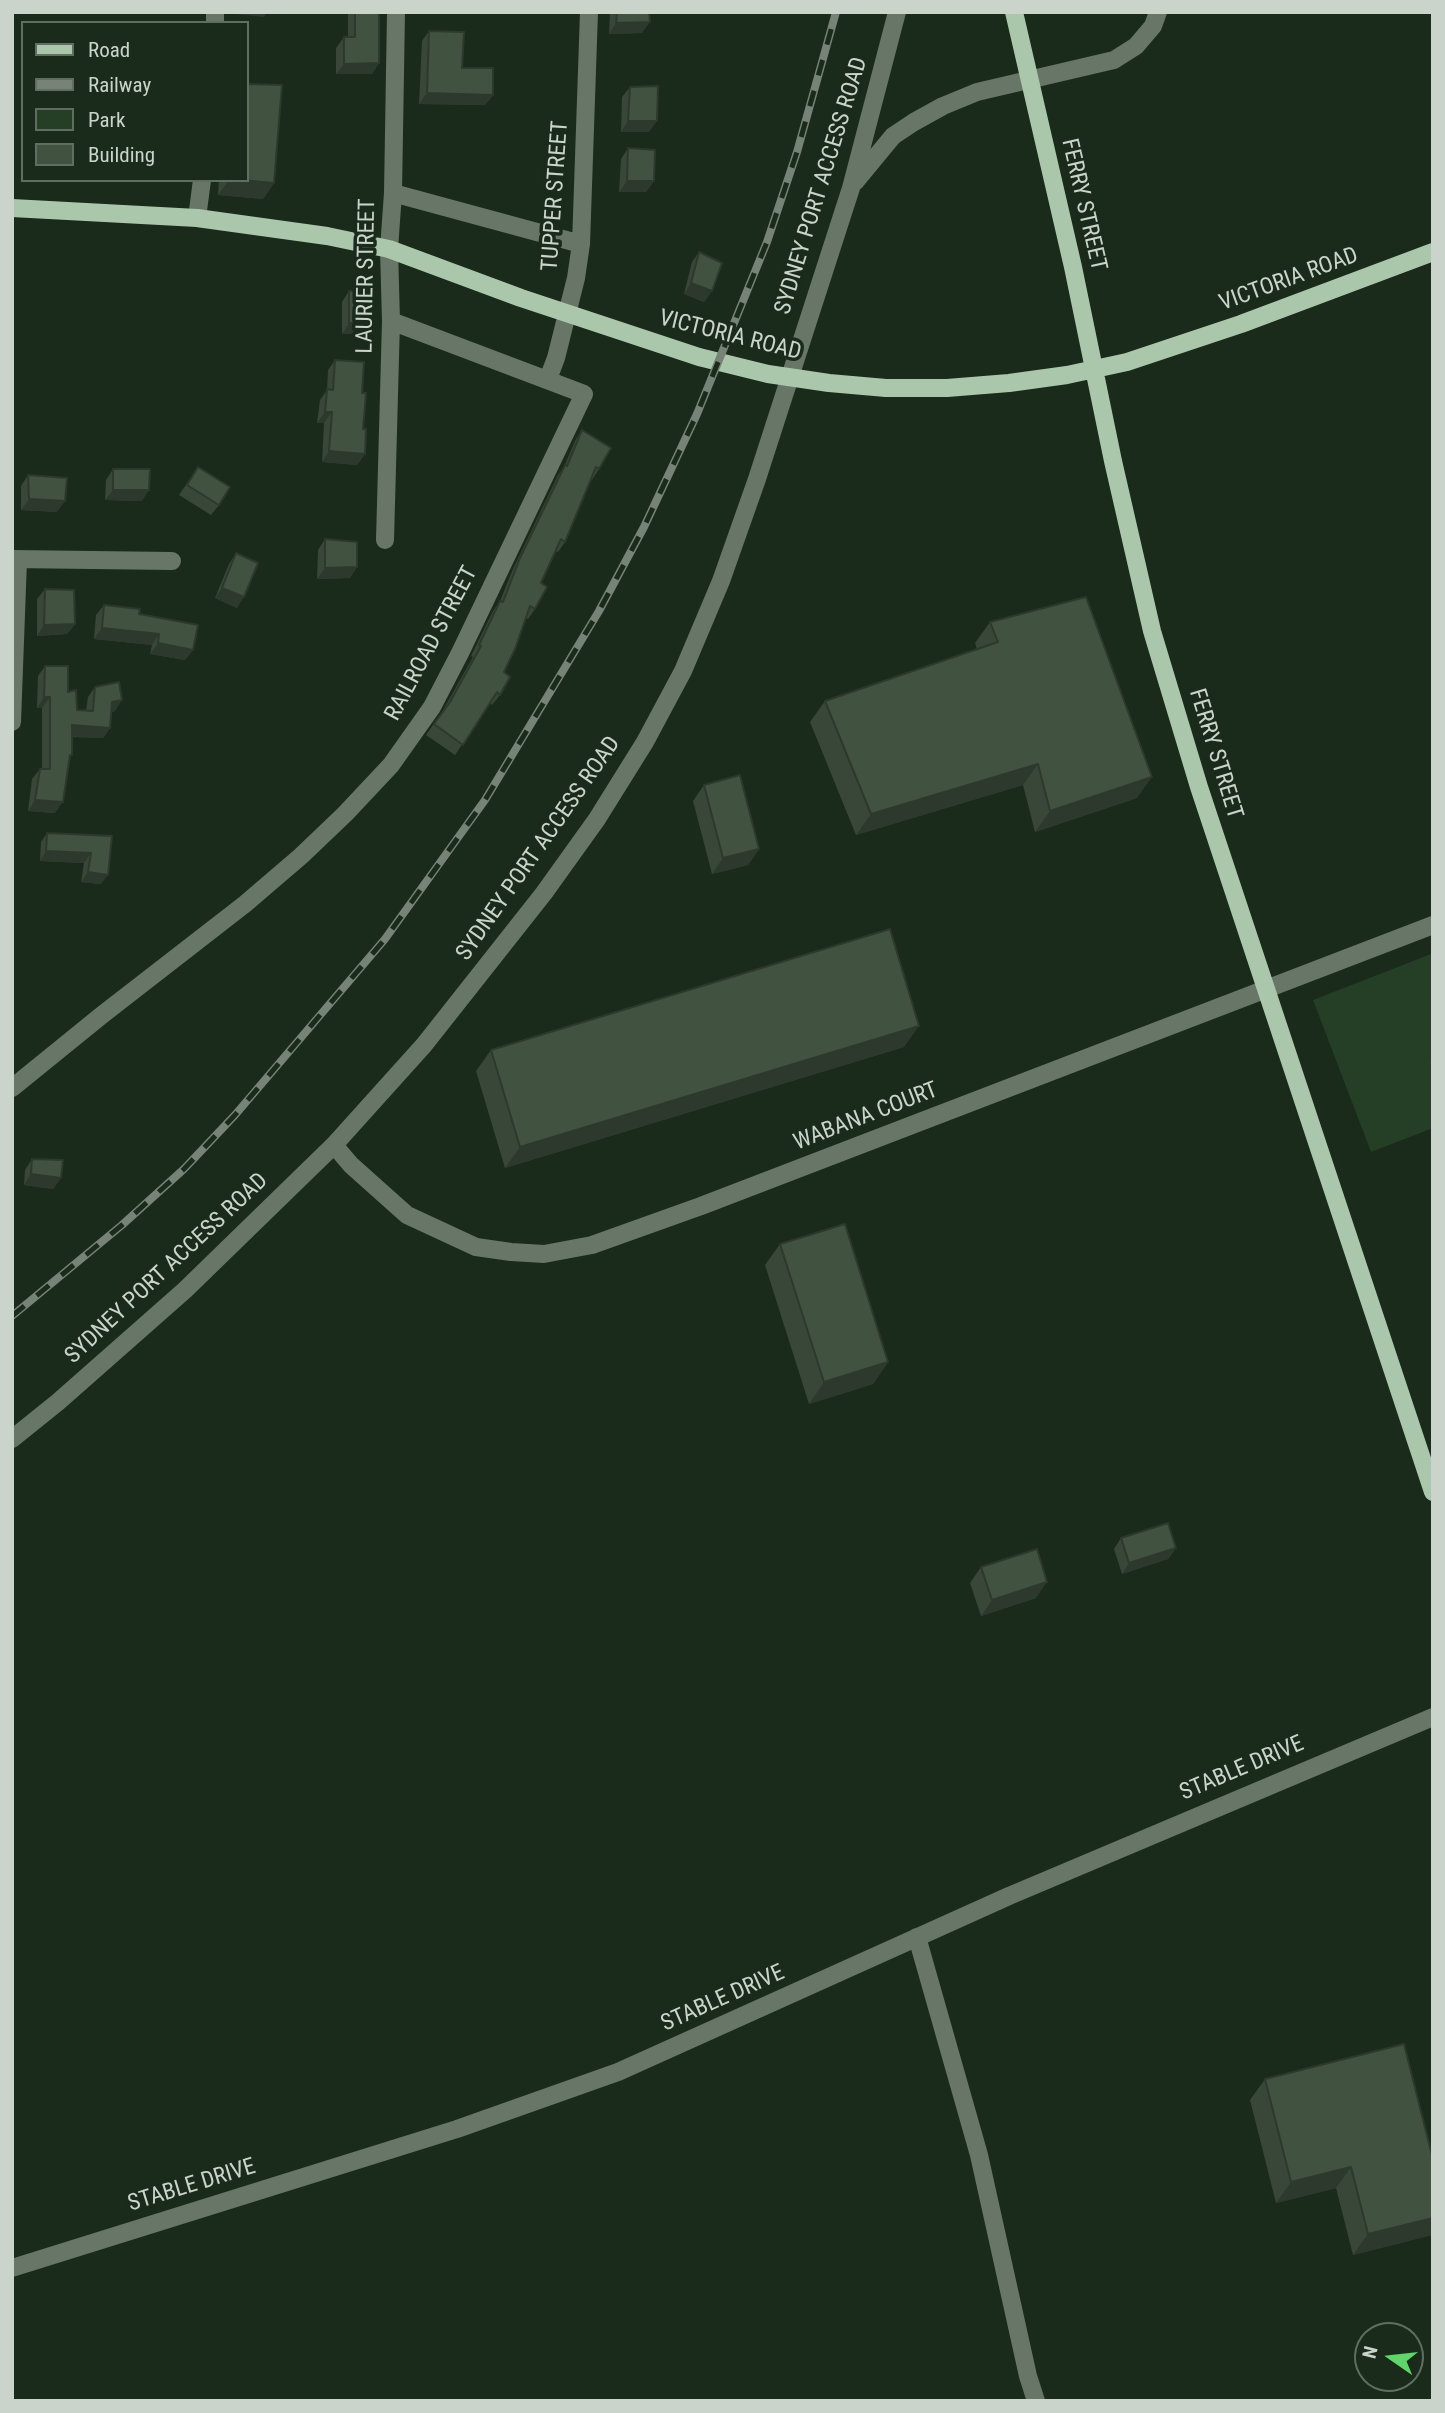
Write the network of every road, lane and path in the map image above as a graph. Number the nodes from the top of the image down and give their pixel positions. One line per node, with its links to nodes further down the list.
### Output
1 (396, 12): 9 (street, LAURIER STREET)
2 (589, 12): 12 (street, TUPPER STREET)
3 (897, 12): 8 (street, SYDNEY PORT ACCESS ROAD)
4 (1014, 12): 6 (main road, FERRY STREET)
5 (1158, 12): 6 (street)
6 (1029, 81): 8 (street); 22 (main road, FERRY STREET)
7 (202, 182): 11 (street)
8 (851, 188): 24 (street, SYDNEY PORT ACCESS ROAD)
9 (393, 193): 12 (street); 13 (street, LAURIER STREET)
10 (12, 208): 11 (main road, VICTORIA ROAD)
11 (198, 218): 13 (main road, VICTORIA ROAD)
12 (581, 244): 16 (street, TUPPER STREET)
13 (388, 249): 14 (main road, VICTORIA ROAD); 15 (street, LAURIER STREET)
14 (1433, 252)
15 (391, 321): 16 (street, RAILROAD STREET); 17 (street, LAURIER STREET)
16 (548, 379): 23 (street, RAILROAD STREET)
17 (385, 540)
18 (15, 560): 19 (street); 20 (street)
19 (172, 561)
20 (12, 722)
21 (1433, 925): 22 (street, WABANA COURT)
22 (1267, 988): 24 (street, WABANA COURT); 26 (main road, FERRY STREET)
23 (12, 1088)
24 (334, 1145): 25 (street, SYDNEY PORT ACCESS ROAD)
25 (12, 1439)
26 (1433, 1492)
27 (1433, 1717): 28 (street, STABLE DRIVE)
28 (917, 1937): 29 (street, STABLE DRIVE); 30 (street)
29 (12, 2268)
30 (1036, 2401)

